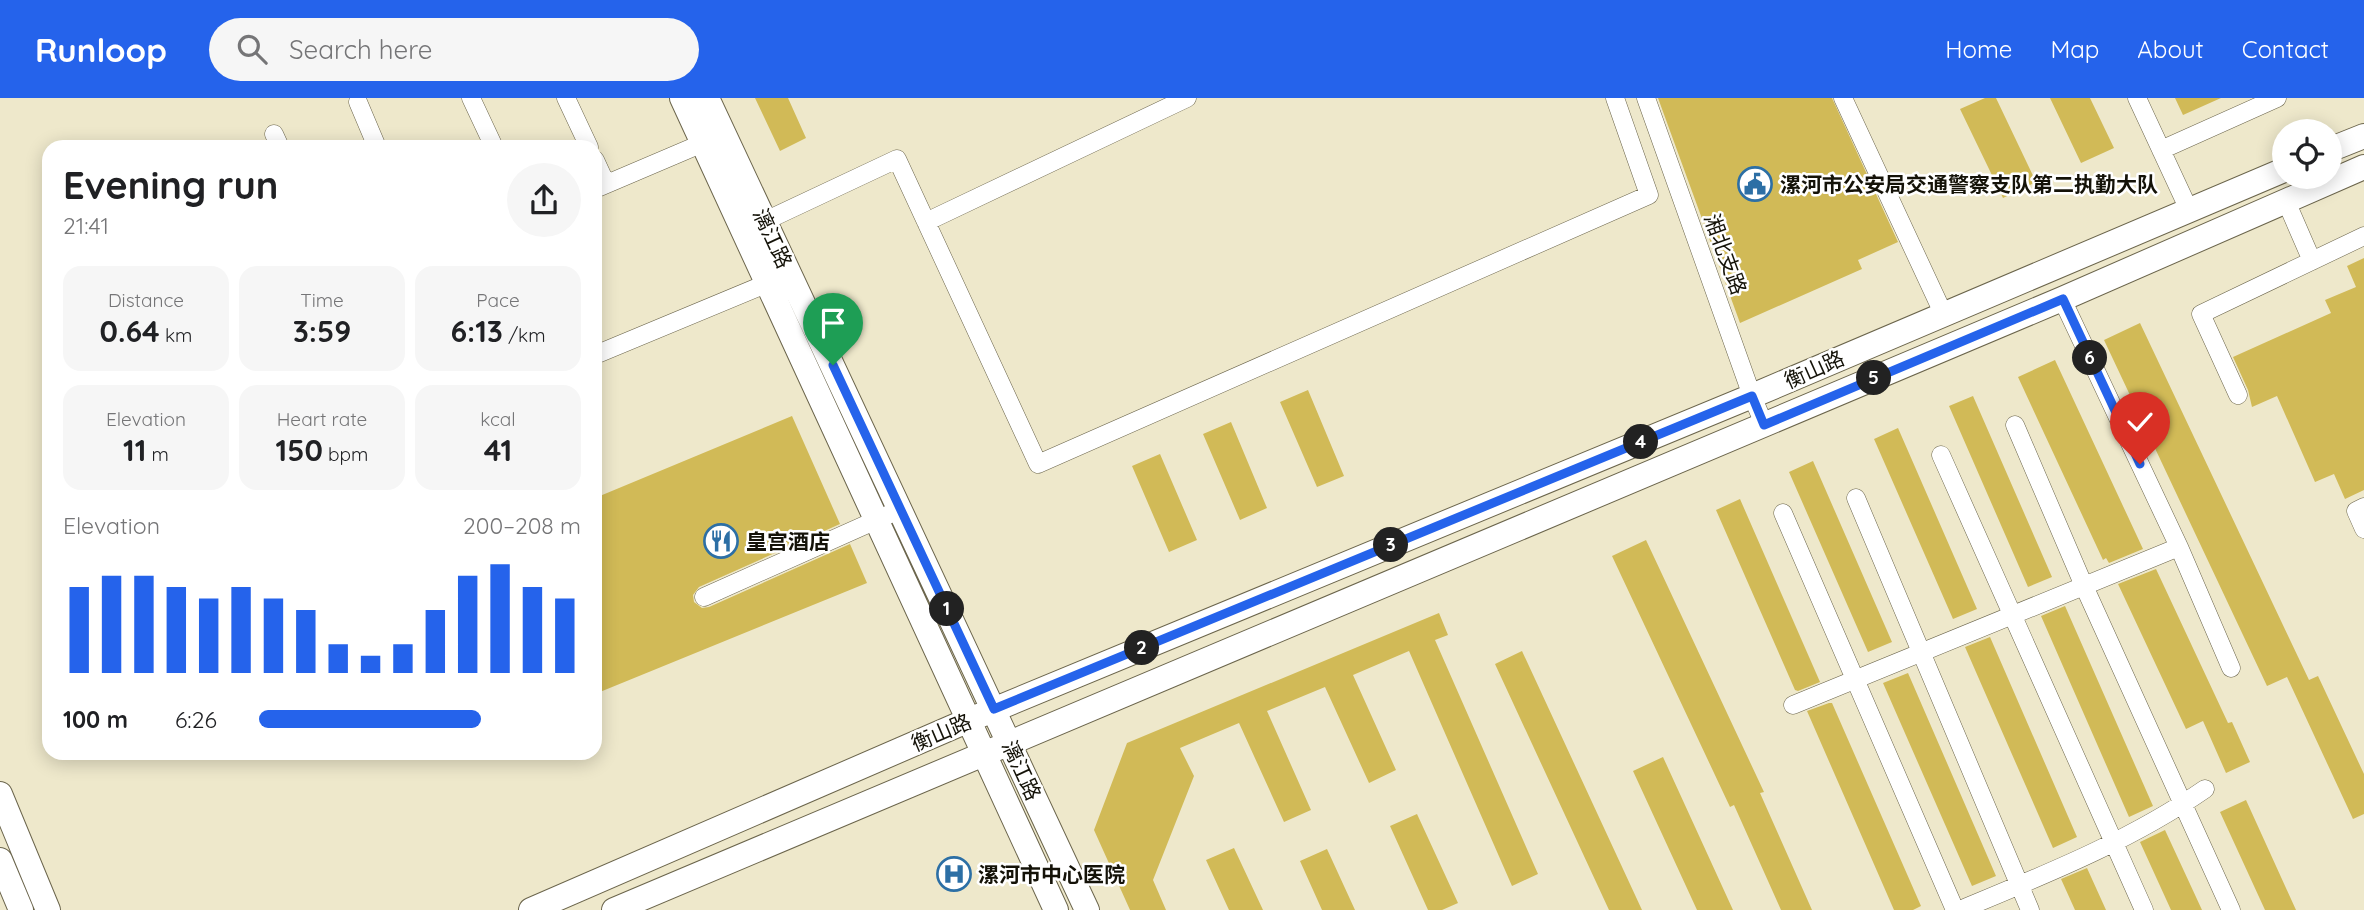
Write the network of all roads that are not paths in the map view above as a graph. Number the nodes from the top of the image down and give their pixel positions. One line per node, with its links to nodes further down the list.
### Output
1 (471, 98): 14 (street)
2 (566, 98): 15 (street)
3 (682, 98): 16 (street, 漓江路)
4 (707, 98): 24 (street, 漓江路)
5 (1187, 98): 25 (street)
6 (1615, 98): 25 (street)
7 (1646, 98): 34 (street, 湘北支路)
8 (1843, 98): 31 (street)
9 (2137, 98): 18 (street)
10 (2277, 98): 18 (street)
11 (358, 102): 13 (street)
12 (2364, 135): 17 (street)
13 (374, 140)
14 (491, 140)
15 (586, 140)
16 (703, 143): 21 (street); 29 (street, 漓江路)
17 (2342, 144)
18 (2161, 150): 23 (street)
19 (2364, 167): 22 (street, 衡山路)
20 (2272, 175): 23 (street, 衡山路)
21 (602, 186)
22 (2286, 201): 27 (street, 衡山路); 28 (street)
23 (2189, 210): 27 (street); 31 (street, 衡山路)
24 (765, 221): 25 (street); 40 (street, 漓江路)
25 (926, 222)
26 (2364, 236): 28 (street)
27 (2201, 238): 30 (street, 衡山路)
28 (2312, 261): 33 (street)
29 (768, 283): 32 (street); 42 (street, 漓江路)
30 (2063, 299): 35 (street, 衡山路); 44 (street)
31 (1944, 313): 34 (street, 衡山路)
32 (602, 352)
33 (2238, 395)
34 (1752, 396): 35 (street, 湘北支路); 52 (street, 衡山路)
35 (1764, 425): 54 (street, 衡山路)
36 (2015, 425): 45 (street)
37 (1941, 455): 47 (street)
38 (1856, 498): 48 (street)
39 (2364, 507): 43 (street)
40 (901, 509): 42 (street); 52 (street, 漓江路)
41 (1783, 513): 50 (street)
42 (877, 520): 46 (street); 53 (street, 漓江路)
43 (2364, 529)
44 (2179, 547): 45 (street); 49 (street)
45 (2084, 586): 47 (street); 58 (street)
46 (704, 597)
47 (2012, 615): 48 (street); 59 (street)
48 (1922, 652): 50 (street); 61 (street)
49 (2231, 668)
50 (1855, 680): 51 (street); 68 (street)
51 (1793, 705)
52 (994, 709): 53 (street, 衡山路); 54 (street, 漓江路)
53 (969, 720): 55 (street, 漓江路); 64 (street, 衡山路)
54 (1009, 742): 55 (street, 衡山路); 67 (street, 漓江路)
55 (984, 752): 65 (street, 衡山路); 66 (street, 漓江路)
56 (2205, 789): 58 (street)
57 (0, 794): 63 (street)
58 (2182, 805): 59 (street); 72 (street)
59 (2114, 843): 61 (street); 71 (street)
60 (0, 860): 62 (street)
61 (2019, 885): 69 (street); 70 (street)
62 (11, 900)
63 (48, 910)
64 (531, 910)
65 (614, 910)
66 (1056, 910)
67 (1087, 910)
68 (1955, 910)
69 (1960, 910)
70 (2030, 910)
71 (2144, 910)
72 (2231, 910)

